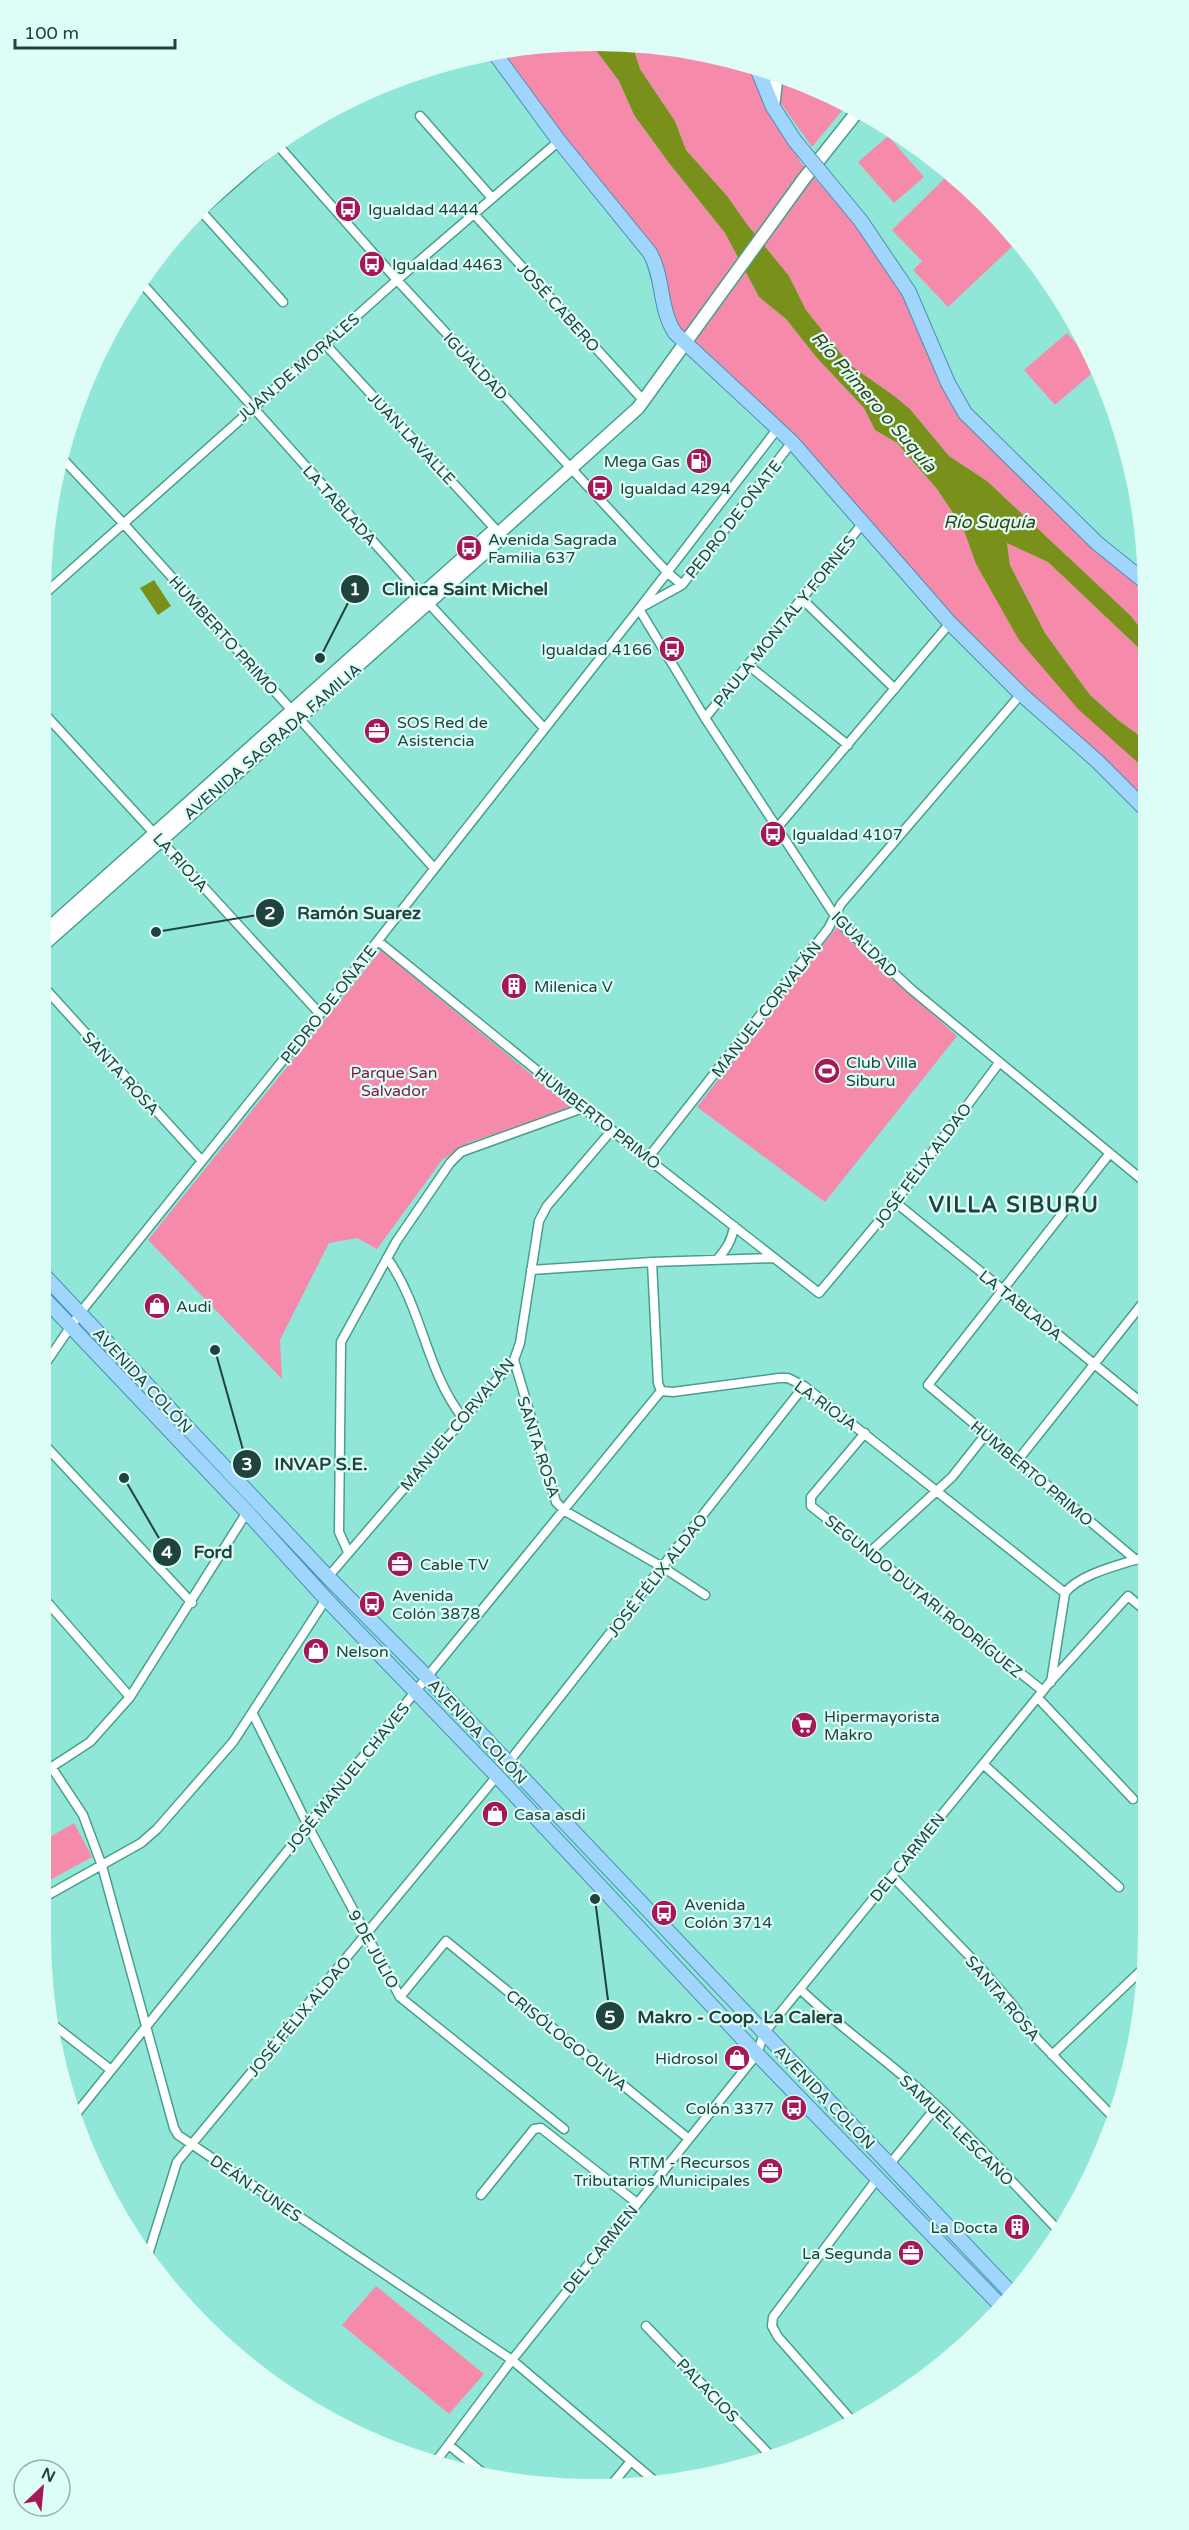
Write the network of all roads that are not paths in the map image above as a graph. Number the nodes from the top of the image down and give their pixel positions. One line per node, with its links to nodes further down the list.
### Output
1 (499, 59): 7 (main road)
2 (761, 78): 4 (main road)
3 (776, 83): 4 (main road)
4 (773, 107): 27 (main road, bridge)
5 (420, 116): 9 (street)
6 (853, 117): 15 (main road, AVENIDA SAGRADA FAMILIA)
7 (559, 141): 9 (street, JUAN DE MORALES); 15 (main road)
8 (282, 151): 12 (street, IGUALDAD)
9 (492, 198): 10 (street, JUAN DE MORALES)
10 (474, 214): 12 (street, JUAN DE MORALES); 17 (street, JOSÉ CABERO)
11 (205, 215): 14 (street)
12 (397, 280): 16 (street, JUAN DE MORALES); 22 (street, IGUALDAD)
13 (146, 288): 18 (street, LA TABLADA)
14 (283, 302)
15 (685, 342): 17 (main road, AVENIDA SAGRADA FAMILIA); 19 (main road)
16 (325, 344): 18 (street, JUAN DE MORALES); 25 (street, JUAN LAVALLE)
17 (643, 400): 22 (main road, AVENIDA SAGRADA FAMILIA)
18 (253, 408): 23 (street, JUAN DE MORALES); 30 (street, LA TABLADA)
19 (778, 428): 20 (main road); 26 (street, PEDRO DE OÑATE)
20 (792, 442): 24 (main road); 28 (street, PEDRO DE OÑATE)
21 (67, 467): 23 (street, HUMBERTO PRIMO)
22 (572, 469): 25 (main road, AVENIDA SAGRADA FAMILIA); 26 (street, IGUALDAD)
23 (123, 523): 29 (street, JUAN DE MORALES); 37 (street, HUMBERTO PRIMO)
24 (863, 523): 31 (street, PAULA MONTAL Y FORNES); 33 (main road)
25 (499, 533): 30 (main road, AVENIDA SAGRADA FAMILIA)
26 (667, 572): 28 (street, IGUALDAD); 32 (street, PEDRO DE OÑATE)
27 (1137, 576)
28 (682, 585): 32 (street, PEDRO DE OÑATE)
29 (51, 587)
30 (425, 599): 37 (main road, AVENIDA SAGRADA FAMILIA); 40 (street, LA TABLADA)
31 (802, 599): 34 (street, PAULA MONTAL Y FORNES); 35 (street)
32 (639, 609): 38 (street, IGUALDAD); 40 (street, PEDRO DE OÑATE)
33 (950, 623): 35 (street); 36 (main road)
34 (748, 665): 38 (street, PAULA MONTAL Y FORNES); 41 (street)
35 (895, 689): 41 (street)
36 (1021, 694): 42 (main road); 46 (street, MANUEL CORVALÁN)
37 (294, 714): 44 (main road, AVENIDA SAGRADA FAMILIA); 45 (street, HUMBERTO PRIMO)
38 (705, 718): 43 (street, IGUALDAD)
39 (51, 722): 44 (street, LA RIOJA)
40 (544, 728): 45 (street, PEDRO DE OÑATE)
41 (848, 745): 43 (street)
42 (1138, 802)
43 (777, 828): 46 (street, IGUALDAD)
44 (157, 836): 47 (main road, AVENIDA SAGRADA FAMILIA); 48 (main road, AVENIDA SAGRADA FAMILIA); 51 (street, LA RIOJA)
45 (434, 868): 49 (street, PEDRO DE OÑATE)
46 (834, 917): 52 (street, IGUALDAD); 56 (street, MANUEL CORVALÁN)
47 (51, 926)
48 (51, 937)
49 (378, 941): 51 (street, PEDRO DE OÑATE); 53 (street, HUMBERTO PRIMO)
50 (51, 996): 57 (street, SANTA ROSA)
51 (320, 1014): 57 (street, PEDRO DE OÑATE)
52 (999, 1063): 55 (street, IGUALDAD); 59 (street, JOSÉ FÉLIX ALDAO)
53 (583, 1108): 54 (street, HUMBERTO PRIMO); 61 (street)
54 (612, 1130): 56 (street, HUMBERTO PRIMO); 65 (street, MANUEL CORVALÁN)
55 (1110, 1153): 58 (street, IGUALDAD); 67 (street)
56 (648, 1158): 60 (street, HUMBERTO PRIMO)
57 (202, 1161): 71 (street, PEDRO DE OÑATE)
58 (1138, 1176)
59 (895, 1202): 67 (street, LA TABLADA); 68 (street, JOSÉ FÉLIX ALDAO)
60 (734, 1226): 62 (street, HUMBERTO PRIMO); 63 (street)
61 (387, 1258): 79 (street); 87 (street)
62 (775, 1258): 63 (street); 68 (street, HUMBERTO PRIMO)
63 (717, 1260): 64 (street)
64 (652, 1262): 65 (street); 77 (street)
65 (531, 1269): 74 (street, MANUEL CORVALÁN)
66 (51, 1283): 71 (main road, AVENIDA COLÓN)
67 (1004, 1290): 75 (street, LA TABLADA); 81 (street, HUMBERTO PRIMO)
68 (819, 1293)
69 (51, 1307): 72 (main road, AVENIDA COLÓN)
70 (1138, 1309): 75 (street)
71 (80, 1313): 72 (street, PEDRO DE OÑATE); 91 (main road, AVENIDA COLÓN)
72 (71, 1328): 73 (street, PEDRO DE OÑATE); 86 (main road, AVENIDA COLÓN)
73 (51, 1356)
74 (514, 1360): 79 (street, MANUEL CORVALÁN); 85 (street, SANTA ROSA)
75 (1094, 1364): 78 (street, LA TABLADA); 83 (street)
76 (804, 1386): 77 (street, LA RIOJA); 80 (street, LA RIOJA); 90 (street, JOSÉ FÉLIX ALDAO)
77 (661, 1391): 85 (street, JOSÉ MANUEL CHAVES)
78 (1138, 1400)
79 (463, 1418): 87 (street, MANUEL CORVALÁN)
80 (865, 1433): 84 (street, LA RIOJA); 88 (street, SEGUNDO DUTARI RODRÍGUEZ)
81 (986, 1434): 83 (street, HUMBERTO PRIMO); 84 (street)
82 (51, 1453): 95 (street)
83 (1018, 1460): 89 (street, HUMBERTO PRIMO)
84 (939, 1491): 88 (street); 92 (street, LA RIOJA)
85 (565, 1511): 90 (street, SANTA ROSA); 98 (street, JOSÉ MANUEL CHAVES)
86 (247, 1512): 94 (main road, AVENIDA COLÓN); 95 (street)
87 (348, 1552): 91 (street, MANUEL CORVALÁN)
88 (870, 1552): 101 (street, SEGUNDO DUTARI RODRÍGUEZ)
89 (1136, 1560): 92 (street)
90 (664, 1568): 93 (street, SANTA ROSA); 104 (street, JOSÉ FÉLIX ALDAO)
91 (328, 1577): 98 (main road, AVENIDA COLÓN)
92 (1065, 1593): 99 (street, DEL CARMEN)
93 (705, 1595)
94 (326, 1599): 100 (main road, AVENIDA COLÓN); 103 (street)
95 (192, 1603): 102 (street)
96 (1138, 1604): 99 (street, DEL CARMEN)
97 (51, 1607): 102 (street)
98 (427, 1677): 100 (street, JOSÉ MANUEL CHAVES); 104 (main road, AVENIDA COLÓN)
99 (1050, 1682): 101 (street, DEL CARMEN)
100 (416, 1691): 107 (main road, AVENIDA COLÓN); 109 (street, JOSÉ MANUEL CHAVES)
101 (1041, 1694): 105 (street, DEL CARMEN); 108 (street)
102 (130, 1697): 106 (street)
103 (253, 1714): 109 (street, 9 DE JULIO); 110 (street)
104 (508, 1763): 120 (main road, AVENIDA COLÓN)
105 (983, 1764): 111 (street, DEL CARMEN); 112 (street)
106 (52, 1768): 110 (street, DEÁN FUNES)
107 (497, 1776): 114 (street, JOSÉ FÉLIX ALDAO); 121 (main road, AVENIDA COLÓN)
108 (1133, 1799)
109 (308, 1826): 114 (street, 9 DE JULIO); 118 (street, JOSÉ MANUEL CHAVES)
110 (102, 1866): 113 (street); 118 (street, DEÁN FUNES)
111 (892, 1876): 116 (street, DEL CARMEN); 122 (street, SANTA ROSA)
112 (1119, 1887)
113 (51, 1893)
114 (365, 1935): 117 (street, 9 DE JULIO); 129 (street, JOSÉ FÉLIX ALDAO)
115 (1137, 1975): 122 (street)
116 (800, 1989): 120 (street, DEL CARMEN); 124 (street, SAMUEL LESCANO)
117 (400, 1997): 127 (street, 9 DE JULIO); 128 (street, CRISÓLOGO OLIVA)
118 (147, 2025): 123 (street, JOSÉ MANUEL CHAVES); 129 (street, DEÁN FUNES)
119 (59, 2030): 123 (street)
120 (764, 2033): 121 (street, DEL CARMEN); 130 (main road, AVENIDA COLÓN)
121 (756, 2054): 128 (street, DEL CARMEN); 131 (main road, AVENIDA COLÓN)
122 (1052, 2055): 126 (street, SANTA ROSA)
123 (111, 2070): 125 (street, JOSÉ MANUEL CHAVES)
124 (937, 2106): 130 (street); 134 (street, SAMUEL LESCANO)
125 (80, 2109)
126 (1108, 2112)
127 (564, 2129)
128 (689, 2139): 133 (street, DEL CARMEN)
129 (192, 2144): 135 (street, JOSÉ FÉLIX ALDAO); 139 (street, DEÁN FUNES)
130 (890, 2164): 136 (main road, AVENIDA COLÓN)
131 (877, 2179): 137 (main road, AVENIDA COLÓN); 140 (street)
132 (481, 2195): 133 (street)
133 (637, 2203): 139 (street, DEL CARMEN)
134 (1053, 2225)
135 (151, 2248)
136 (1007, 2289)
137 (996, 2301)
138 (646, 2326): 142 (street, PALACIOS)
139 (512, 2360): 141 (street, DEL CARMEN); 144 (street, DEÁN FUNES)
140 (848, 2416)
141 (449, 2445): 143 (street, DEL CARMEN); 145 (street)
142 (766, 2451)
143 (440, 2456)
144 (631, 2461): 146 (street, DEÁN FUNES); 147 (street)
145 (473, 2465)
146 (649, 2476)
147 (617, 2478)

